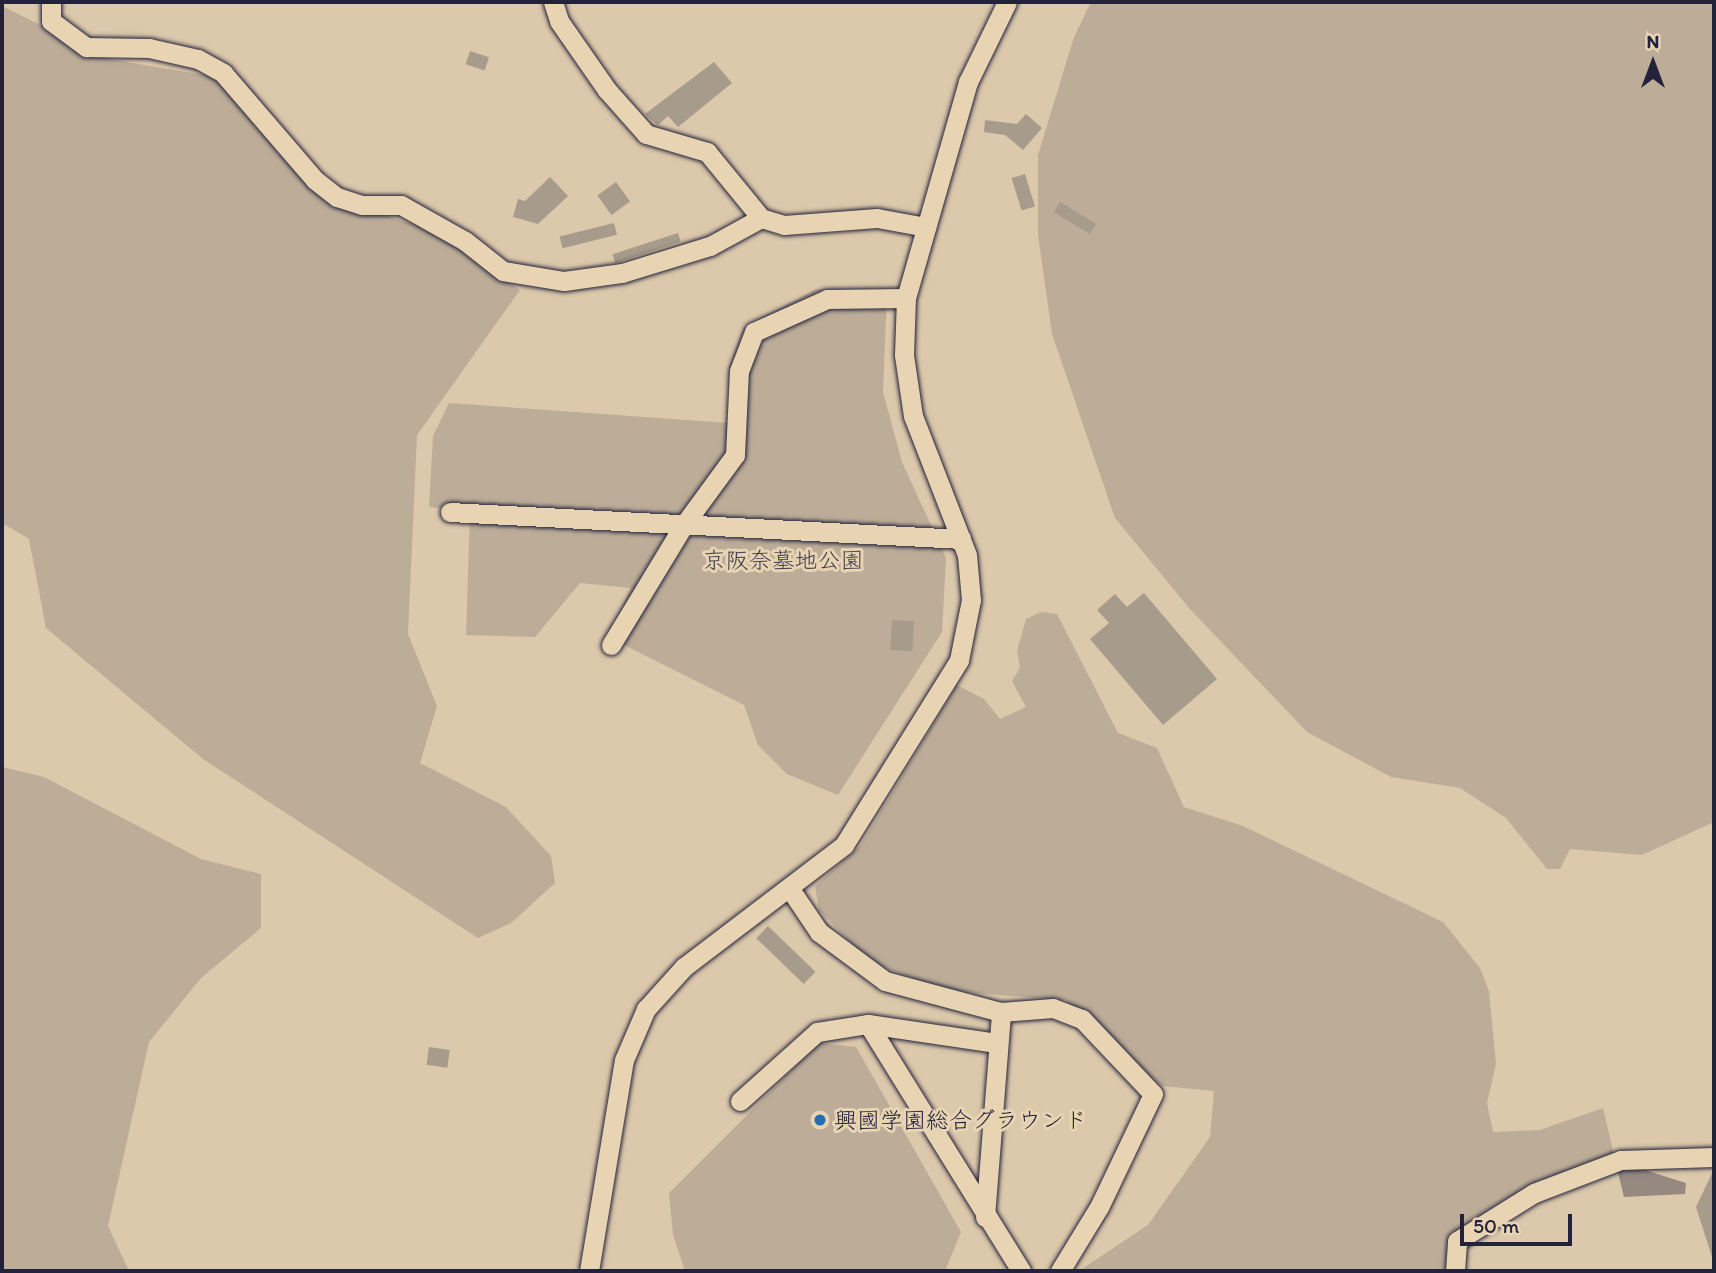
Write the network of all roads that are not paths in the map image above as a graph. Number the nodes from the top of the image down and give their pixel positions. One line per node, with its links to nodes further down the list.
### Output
1 (51, 2): 4 (street)
2 (553, 2): 4 (street)
3 (1007, 2): 5 (street)
4 (761, 218): 5 (street)
5 (926, 227): 6 (street)
6 (906, 298): 8 (street); 9 (street)
7 (450, 512): 8 (street)
8 (683, 526): 9 (street); 10 (street)
9 (961, 539): 11 (street)
10 (611, 645)
11 (790, 889): 12 (street); 18 (street)
12 (1001, 1012): 14 (street); 20 (street)
13 (868, 1024): 14 (street); 15 (street); 17 (street)
14 (997, 1043): 17 (street)
15 (740, 1101)
16 (1714, 1157): 21 (street)
17 (985, 1217): 19 (street)
18 (589, 1271)
19 (1021, 1271)
20 (1060, 1271)
21 (1455, 1271)

